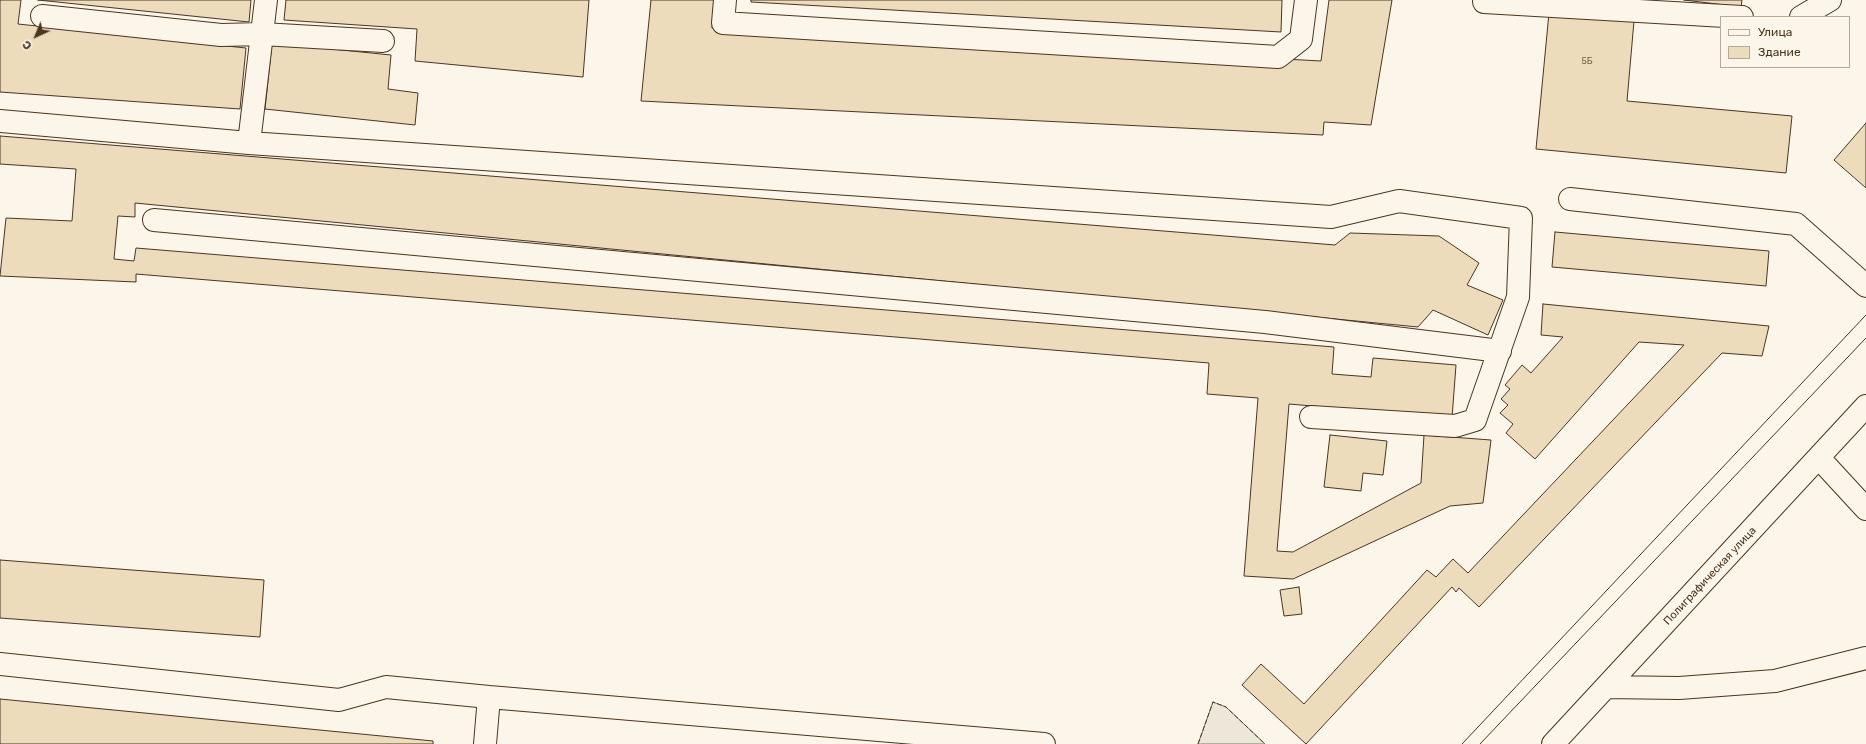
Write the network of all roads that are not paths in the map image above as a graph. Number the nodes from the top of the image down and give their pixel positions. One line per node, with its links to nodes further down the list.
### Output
1 (266, 0): 9 (street)
2 (725, 0): 3 (street)
3 (1306, 0)
4 (1830, 0): 8 (street)
5 (1484, 2): 7 (street)
6 (42, 16): 9 (street)
7 (1725, 16)
8 (1803, 16)
9 (262, 34): 10 (street); 12 (street)
10 (383, 41)
11 (0, 120): 12 (street)
12 (249, 142): 16 (street)
13 (1570, 198): 15 (street)
14 (154, 220): 16 (street)
15 (1866, 286)
16 (1500, 351): 18 (street)
17 (1866, 406): 19 (street, Полиграфическая улица)
18 (1310, 417)
19 (1819, 458): 20 (street); 23 (street, Полиграфическая улица)
20 (1866, 509)
21 (1866, 658): 23 (street)
22 (0, 664): 24 (street)
23 (1606, 687): 27 (street, Полиграфическая улица)
24 (489, 697): 25 (street); 26 (street)
25 (485, 744)
26 (1044, 744)
27 (1553, 744)

